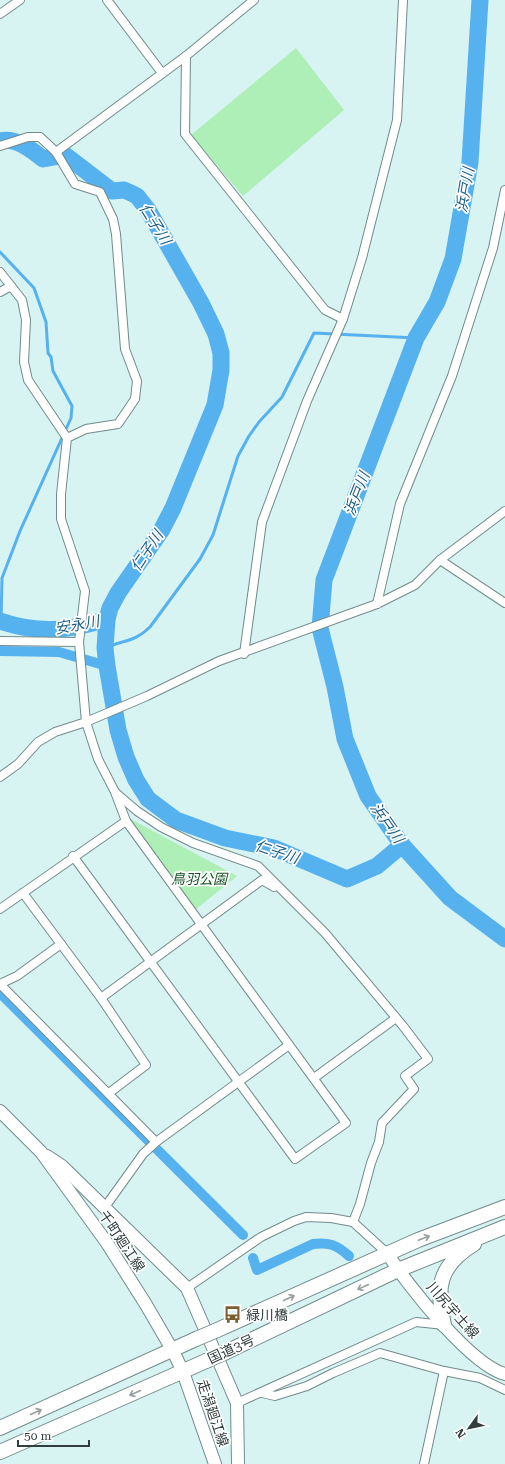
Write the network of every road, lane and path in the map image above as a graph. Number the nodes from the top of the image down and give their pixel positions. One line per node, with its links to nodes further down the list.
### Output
1 (20, 0): 5 (street)
2 (107, 0): 7 (street)
3 (254, 0): 6 (street)
4 (403, 0): 14 (street)
5 (0, 14)
6 (186, 56): 7 (street); 14 (street)
7 (162, 73): 9 (street)
8 (0, 146): 9 (street)
9 (56, 152): 15 (street)
10 (505, 190): 19 (street)
11 (0, 272): 12 (street)
12 (11, 286): 13 (street); 15 (street)
13 (0, 292)
14 (343, 319): 22 (street)
15 (67, 438): 21 (street)
16 (505, 511): 17 (street)
17 (440, 560): 18 (street); 19 (street)
18 (505, 602)
19 (377, 604): 22 (street)
20 (0, 641): 21 (street)
21 (79, 642): 23 (street)
22 (244, 654): 23 (street)
23 (86, 722): 24 (street); 25 (street)
24 (0, 777)
25 (115, 792): 26 (street); 28 (street)
26 (126, 821): 27 (street); 31 (street)
27 (72, 856): 29 (street); 33 (street)
28 (280, 890): 31 (street); 35 (street)
29 (23, 892): 30 (street); 32 (street)
30 (0, 909)
31 (202, 924): 33 (street); 36 (street)
32 (61, 944): 34 (street); 39 (street)
33 (149, 962): 34 (street); 38 (street)
34 (100, 998): 39 (street)
35 (396, 1018): 37 (street); 45 (street)
36 (289, 1045): 37 (street); 38 (street)
37 (314, 1078): 38 (street)
38 (238, 1082): 41 (street)
39 (109, 1093): 41 (street)
40 (0, 1111): 42 (main road, 千町廻江線)
41 (156, 1142): 43 (street)
42 (41, 1152): 43 (main road, 千町廻江線); 51 (main road, 千町廻江線)
43 (105, 1207): 49 (main road, 千町廻江線)
44 (505, 1207): 47 (highway, 国道3号, one-way to 44)
45 (353, 1222): 47 (street); 49 (street)
46 (501, 1229): 48 (highway, 国道3号); 50 (highway)
47 (388, 1254): 48 (main road, 川尻宇土線); 51 (highway, 国道3号, one-way to 47, bridge)
48 (398, 1270): 50 (main road, 川尻宇土線); 53 (highway, 国道3号, one-way to 53, bridge)
49 (187, 1288): 57 (main road, 走潟廻江線)
50 (444, 1325): 54 (main road, 川尻宇土線); 56 (street)
51 (168, 1353): 53 (main road, 走潟廻江線); 58 (highway, 国道3号, one-way to 51)
52 (444, 1371): 55 (street); 56 (street); 62 (street)
53 (177, 1374): 59 (highway, 国道3号, one-way to 59); 60 (main road, 走潟廻江線)
54 (505, 1374)
55 (505, 1390)
56 (262, 1393): 57 (street)
57 (237, 1403): 61 (main road, 走潟廻江線)
58 (0, 1428)
59 (0, 1452)
60 (215, 1464)
61 (238, 1464)
62 (424, 1464)

